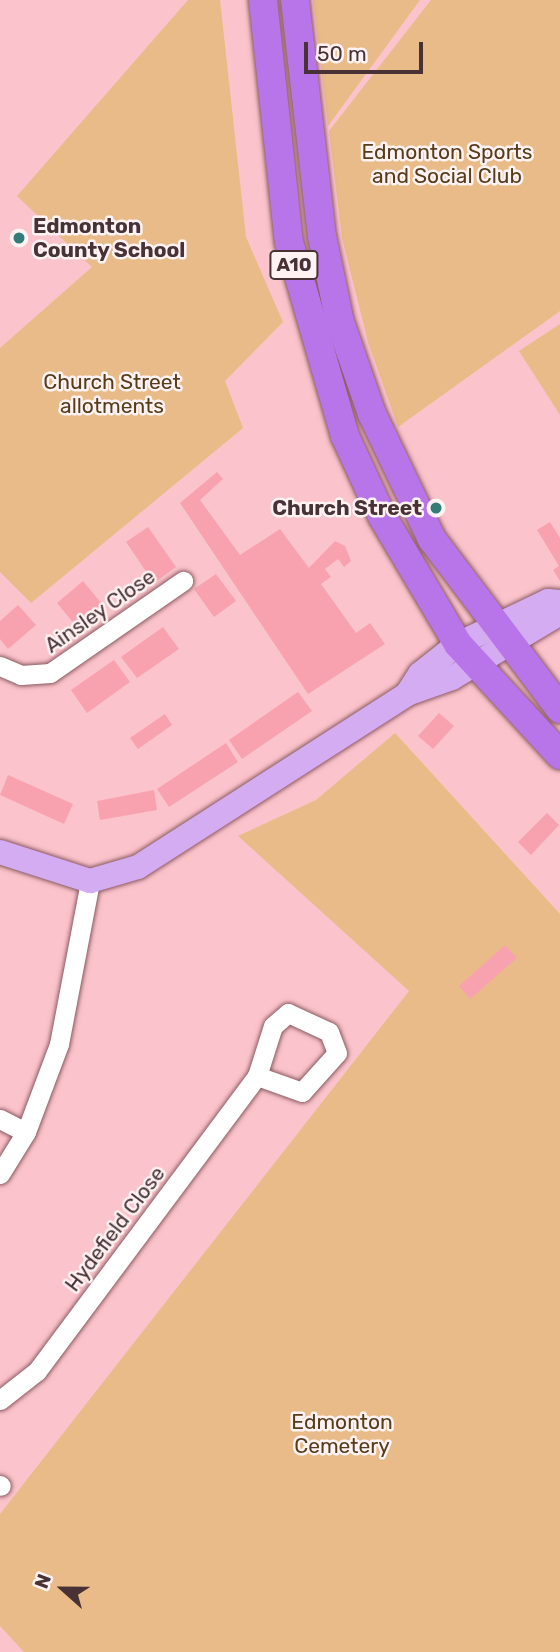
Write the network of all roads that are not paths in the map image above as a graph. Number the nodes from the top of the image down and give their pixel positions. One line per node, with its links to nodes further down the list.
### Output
1 (263, 0): 6 (highway, A10)
2 (295, 0): 6 (highway, A10)
3 (183, 581): 7 (street, Ainsley Close)
4 (560, 602): 6 (main road)
5 (560, 614): 6 (main road)
6 (484, 644): 8 (highway, A10); 9 (highway, A10); 11 (main road)
7 (0, 666)
8 (560, 709)
9 (560, 755)
10 (0, 852): 11 (main road)
11 (90, 881): 14 (street)
12 (257, 1076): 16 (street, Hydefield Close)
13 (0, 1119): 14 (street)
14 (26, 1132): 15 (street)
15 (0, 1174)
16 (0, 1401)

